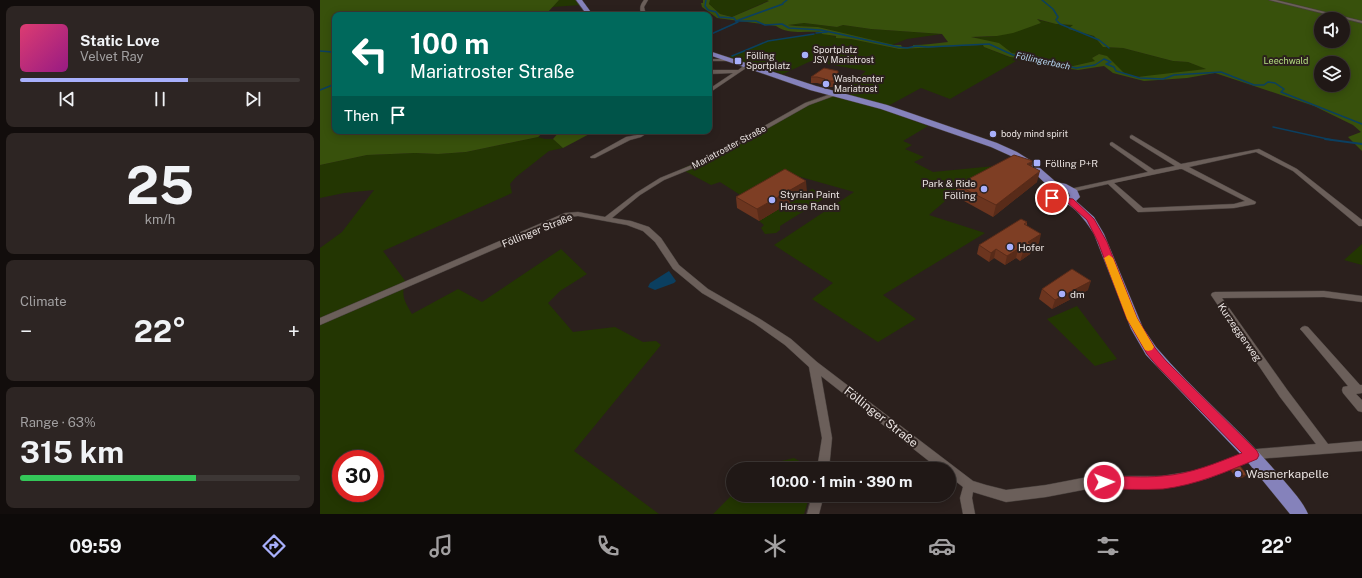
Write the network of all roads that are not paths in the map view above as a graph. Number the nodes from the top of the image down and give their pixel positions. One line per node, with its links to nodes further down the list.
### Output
1 (579, 0): 4 (main road)
2 (646, 0): 5 (street)
3 (1271, 0): 6 (street)
4 (588, 12)
5 (642, 12)
6 (1362, 22)
7 (712, 54): 9 (main road)
8 (712, 60): 9 (street)
9 (728, 60): 10 (main road)
10 (747, 66): 11 (street); 14 (main road)
11 (739, 71): 12 (street); 13 (street)
12 (712, 72)
13 (712, 89)
14 (836, 94): 22 (main road); 25 (street, Mariatroster Straße)
15 (642, 134): 18 (street)
16 (1132, 137): 19 (street)
17 (1112, 144): 20 (street)
18 (593, 157)
19 (1182, 167): 20 (street); 21 (street); 26 (street)
20 (1154, 173): 21 (street)
21 (1110, 183): 23 (street)
22 (1053, 186): 23 (main road); 24 (main road)
23 (1072, 190): 24 (main road)
24 (1070, 200): 35 (main road)
25 (606, 219): 28 (street, Föllinger Straße); 30 (street, Föllinger Straße)
26 (1362, 224)
27 (1362, 300): 34 (street, Kurzeggerweg)
28 (320, 322)
29 (1305, 329): 31 (street)
30 (814, 365): 36 (street); 37 (street, Föllinger Straße)
31 (1359, 389): 32 (street)
32 (1362, 408)
33 (1362, 446): 34 (street)
34 (1326, 449): 35 (street)
35 (1253, 455): 39 (street, Föllinger Straße); 43 (main road)
36 (824, 462)
37 (940, 462)
38 (956, 475): 39 (street, Föllinger Straße)
39 (969, 485): 42 (street)
40 (816, 502): 41 (street)
41 (813, 514)
42 (969, 514)
43 (1300, 514)

